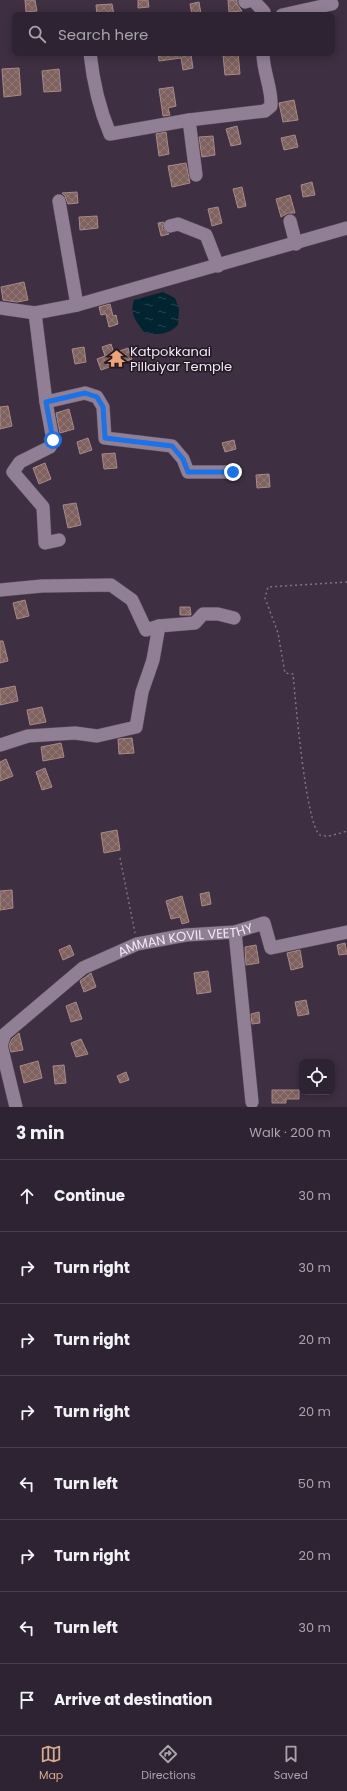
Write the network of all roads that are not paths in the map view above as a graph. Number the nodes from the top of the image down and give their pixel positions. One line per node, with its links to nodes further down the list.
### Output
1 (245, 2): 3 (street)
2 (332, 4): 4 (street)
3 (263, 12)
4 (296, 12)
5 (90, 56): 7 (street)
6 (263, 56): 7 (street)
7 (189, 120): 8 (street)
8 (196, 175)
9 (59, 201): 15 (street)
10 (290, 221): 13 (street)
11 (170, 226): 14 (street)
12 (347, 228): 13 (street)
13 (296, 244): 14 (street)
14 (218, 266): 15 (street)
15 (77, 305): 17 (street)
16 (0, 308): 17 (street)
17 (35, 313): 18 (street)
18 (46, 402): 19 (street); 20 (street)
19 (233, 472)
20 (59, 540)
21 (0, 590): 23 (street)
22 (234, 618): 23 (street)
23 (159, 626): 24 (street)
24 (0, 745)
25 (235, 932): 26 (street, AMMAN KOVIL VEETHY); 27 (street); 28 (street, AMMAN KOVIL VEETHY)
26 (347, 932)
27 (252, 1102)
28 (16, 1107)

